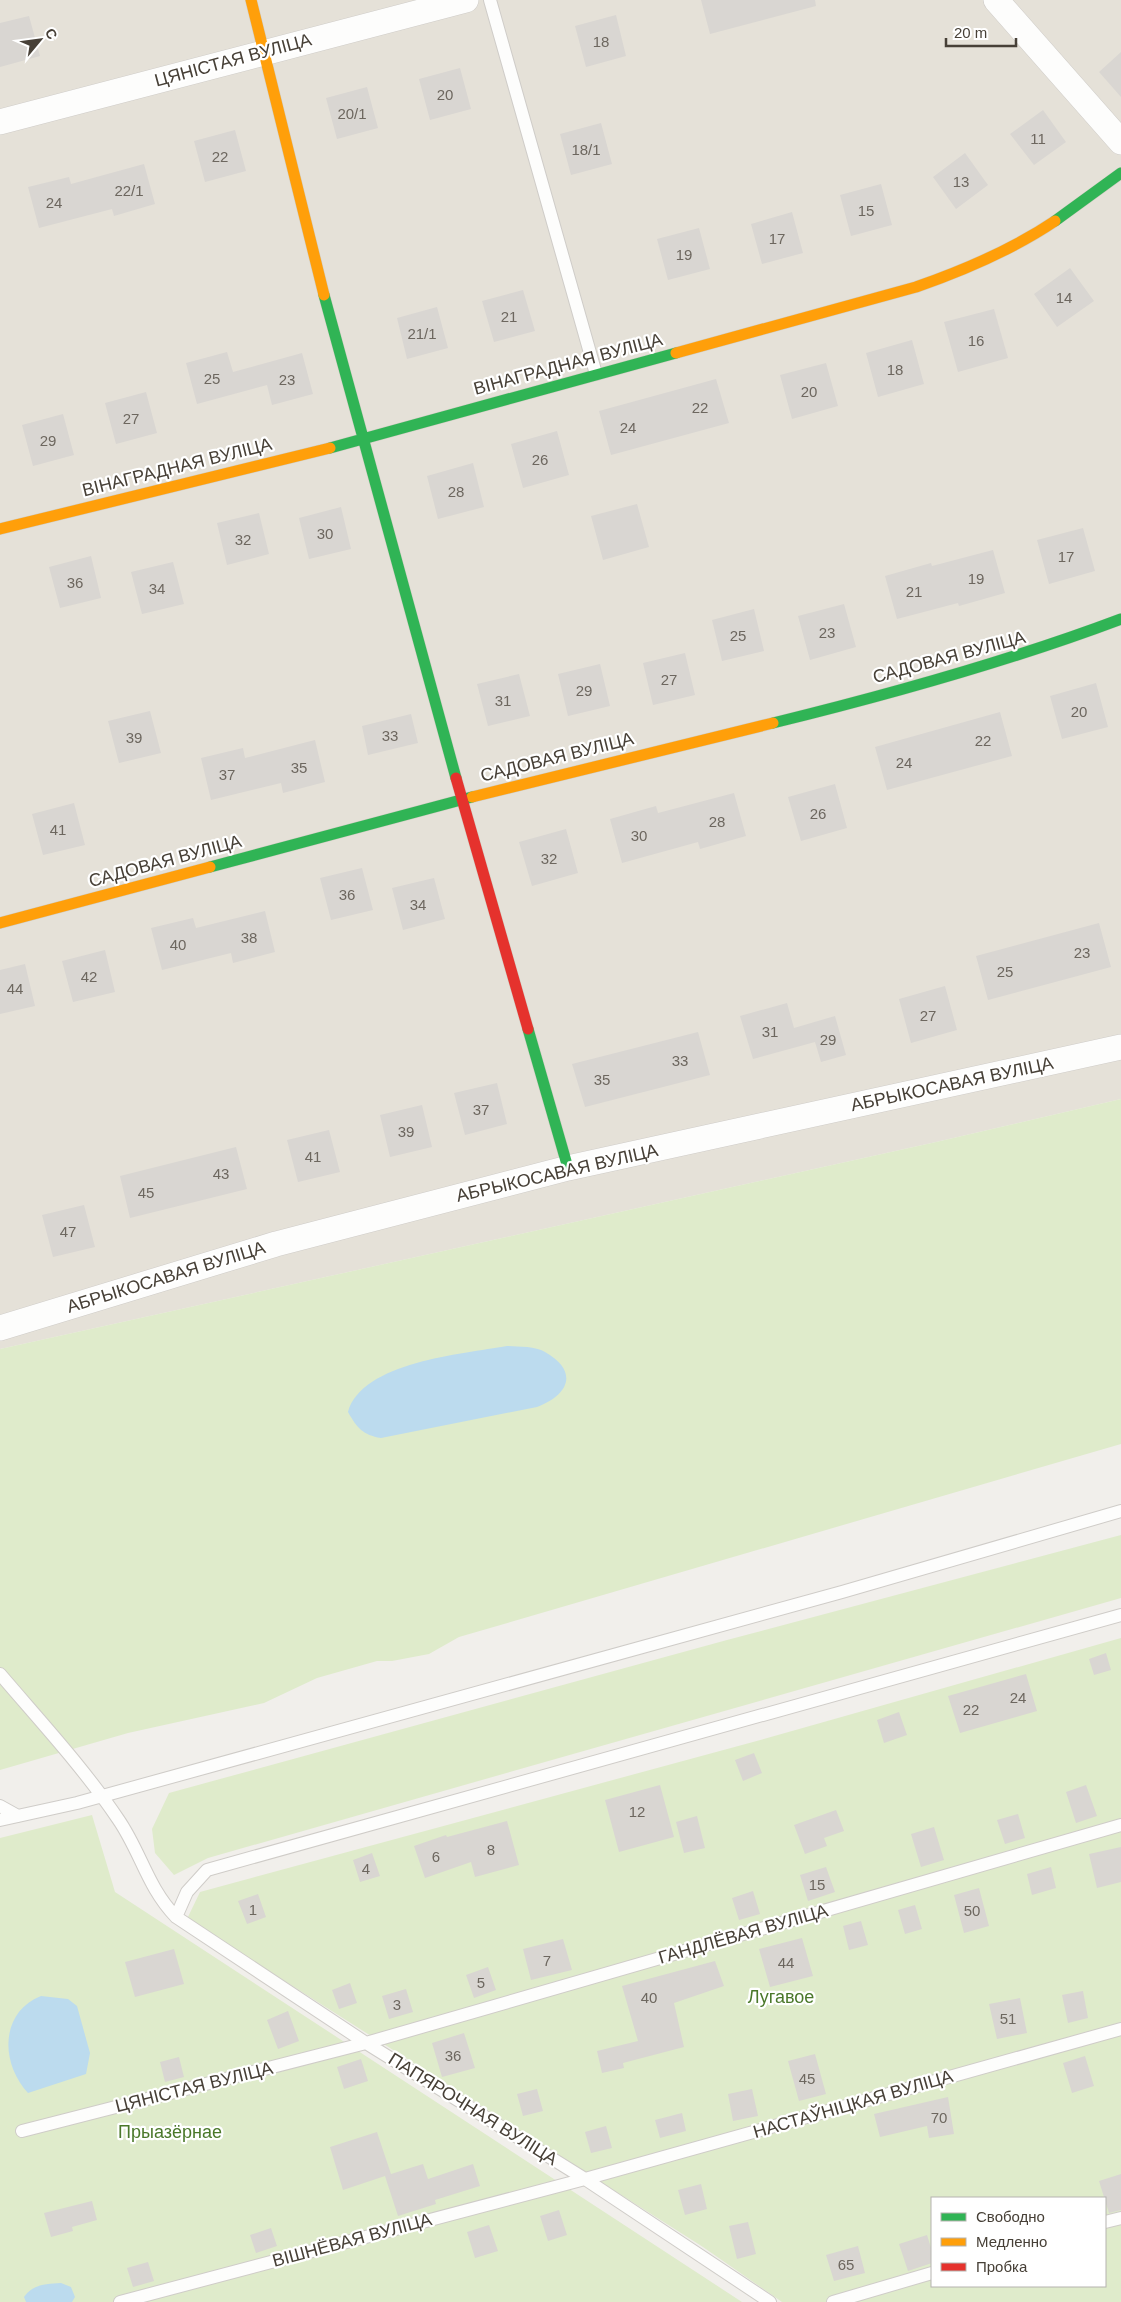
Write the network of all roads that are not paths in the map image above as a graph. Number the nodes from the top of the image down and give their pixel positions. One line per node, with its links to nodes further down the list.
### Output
1 (251, 0): 5 (street)
2 (466, 0): 5 (street, ЦЯНІСТАЯ ВУЛІЦА)
3 (490, 0): 9 (lane)
4 (996, 0): 7 (street)
5 (263, 52): 6 (street, ЦЯНІСТАЯ ВУЛІЦА); 10 (street)
6 (0, 122)
7 (1121, 142)
8 (1121, 173): 9 (street, ВІНАГРАДНАЯ ВУЛІЦА)
9 (596, 374): 10 (street, ВІНАГРАДНАЯ ВУЛІЦА)
10 (363, 440): 11 (street, ВІНАГРАДНАЯ ВУЛІЦА); 13 (street)
11 (0, 529)
12 (1121, 620): 13 (street, САДОВАЯ ВУЛІЦА)
13 (462, 799): 14 (street, САДОВАЯ ВУЛІЦА); 16 (street)
14 (0, 923)
15 (1121, 1047): 16 (street, АБРЫКОСАВАЯ ВУЛІЦА)
16 (568, 1168): 17 (street, АБРЫКОСАВАЯ ВУЛІЦА)
17 (0, 1328)
18 (1121, 1511): 21 (lane)
19 (1121, 1615): 26 (lane)
20 (0, 1674): 21 (lane, ПАПЯРОЧНАЯ ВУЛІЦА)
21 (102, 1796): 23 (lane); 26 (lane, ПАПЯРОЧНАЯ ВУЛІЦА)
22 (0, 1806): 23 (lane)
23 (18, 1816): 24 (lane)
24 (0, 1820)
25 (1121, 1825): 28 (lane, ГАНДЛЁВАЯ ВУЛІЦА)
26 (176, 1917): 28 (lane, ПАПЯРОЧНАЯ ВУЛІЦА)
27 (1121, 2029): 30 (lane, НАСТАЎНІЦКАЯ ВУЛІЦА)
28 (366, 2042): 29 (lane, ЦЯНІСТАЯ ВУЛІЦА); 30 (lane, ПАПЯРОЧНАЯ ВУЛІЦА)
29 (22, 2131)
30 (585, 2178): 34 (lane, ВІШНЁВАЯ ВУЛІЦА); 35 (lane, ПАПЯРОЧНАЯ ВУЛІЦА)
31 (1121, 2218): 32 (lane)
32 (1106, 2222)
33 (931, 2273): 36 (lane)
34 (120, 2302)
35 (770, 2302)
36 (833, 2302)

